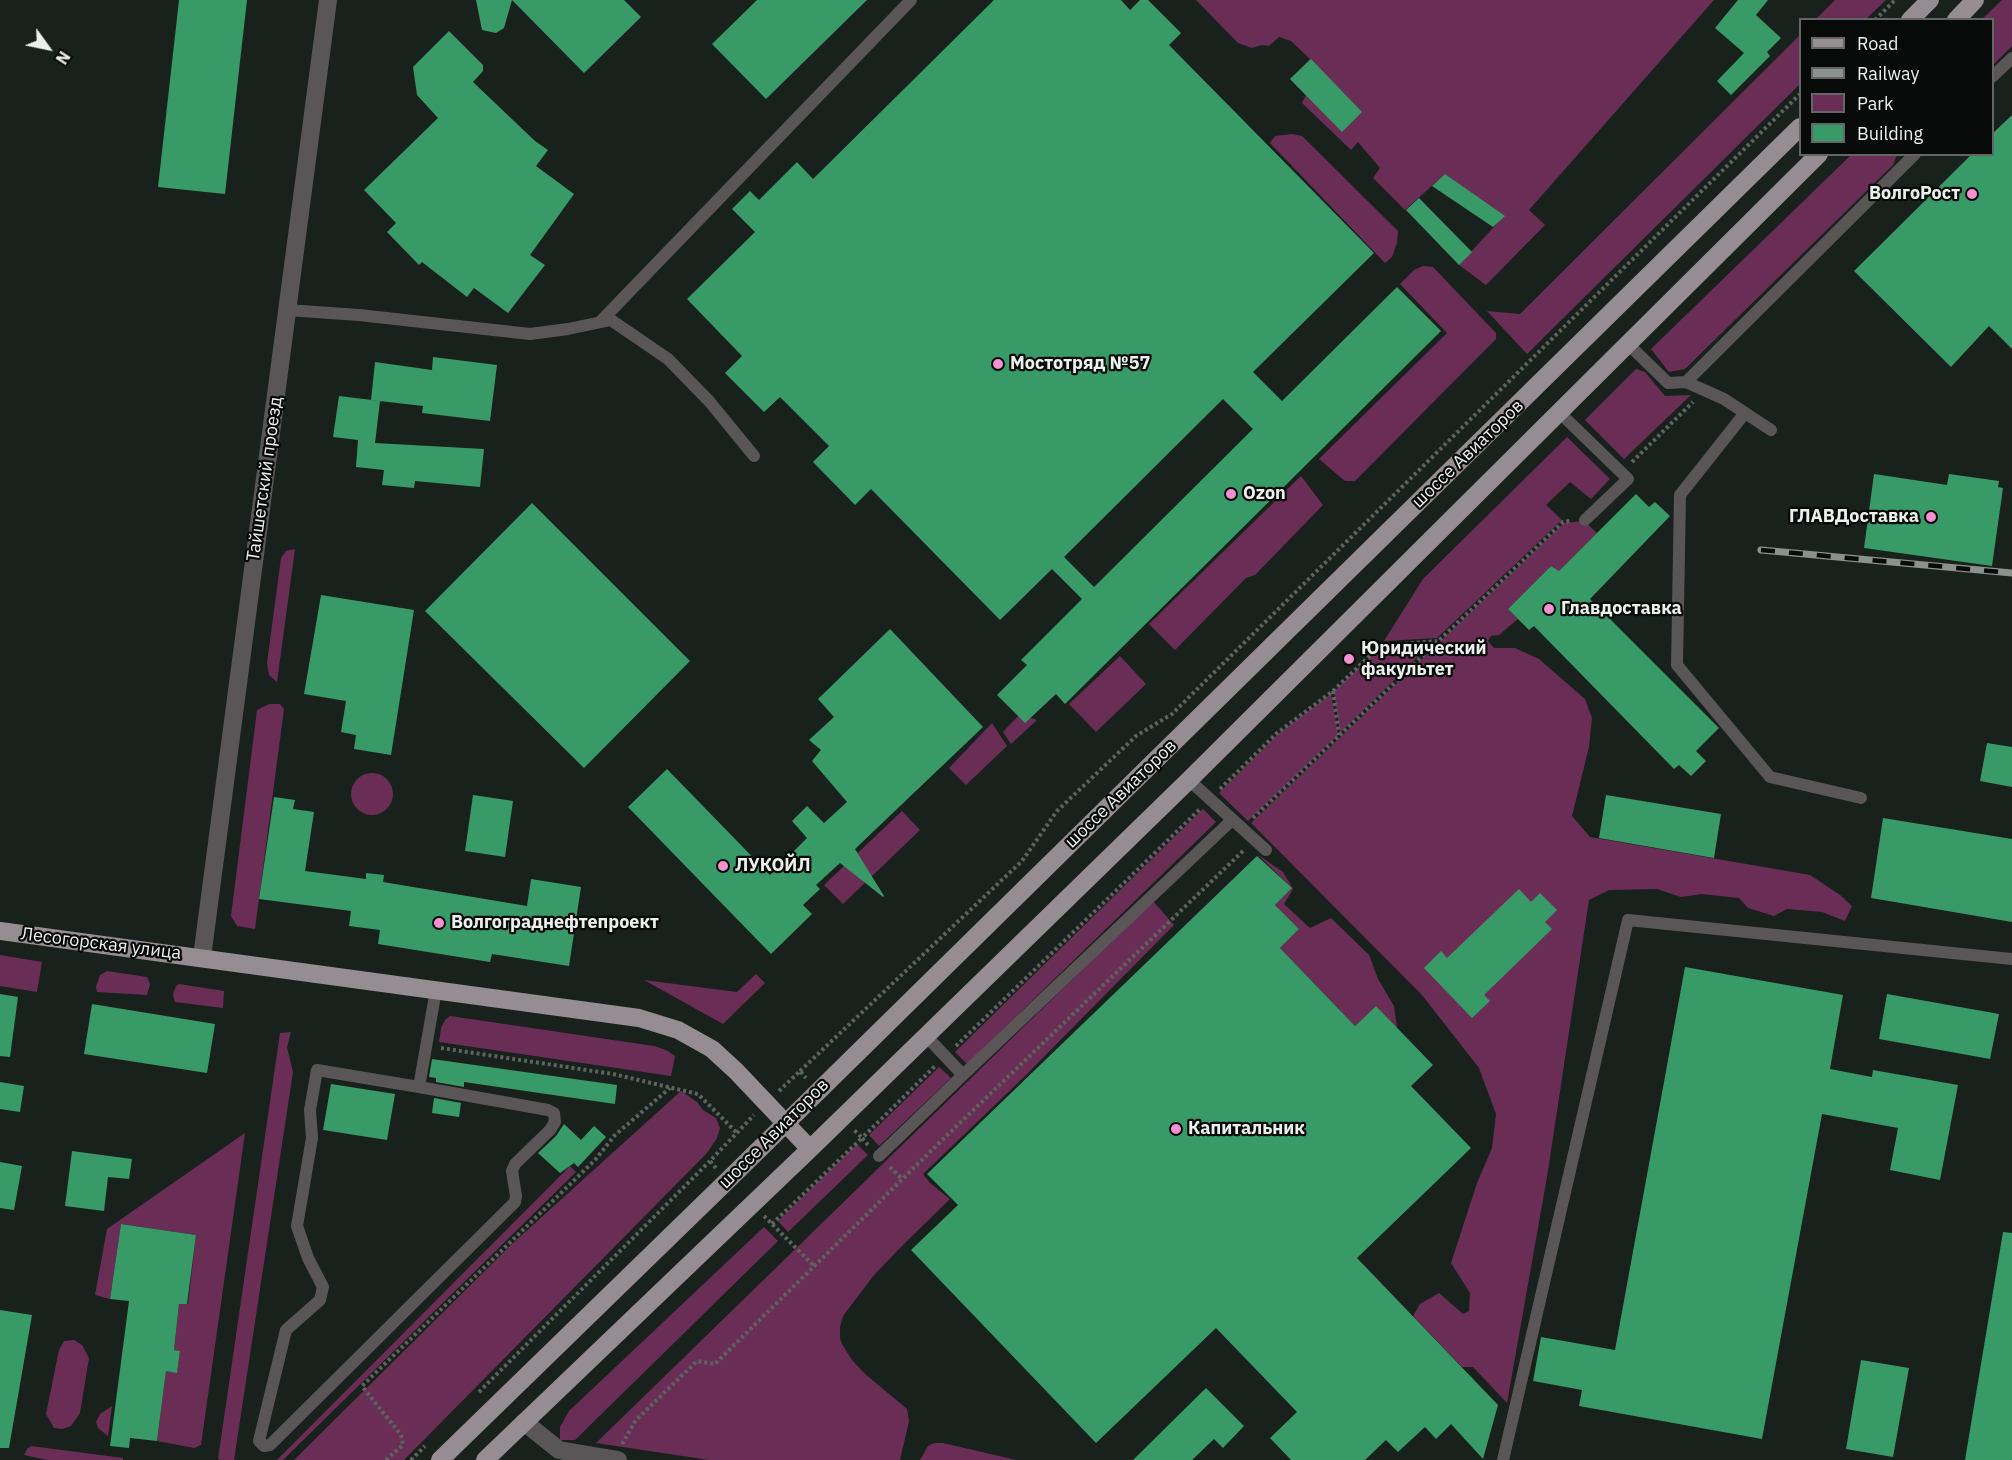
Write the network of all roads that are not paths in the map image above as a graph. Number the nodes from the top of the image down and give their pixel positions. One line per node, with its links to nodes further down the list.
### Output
1 (328, 0): 12 (street, Тайшетский проезд)
2 (911, 0): 13 (lane)
3 (1930, 0): 5 (main road)
4 (1975, 0): 6 (main road)
5 (1912, 18)
6 (1958, 18)
7 (2012, 58): 8 (lane)
8 (1994, 75)
9 (1799, 128): 32 (main road, шоссе Авиаторов)
10 (1817, 156): 14 (main road, шоссе Авиаторов)
11 (1914, 156): 15 (lane)
12 (287, 310): 13 (lane); 26 (street, Тайшетский проезд)
13 (600, 322): 19 (lane)
14 (1628, 344): 15 (lane); 16 (main road, шоссе Авиаторов)
15 (1686, 382): 17 (lane)
16 (1559, 412): 20 (lane); 21 (main road, шоссе Авиаторов)
17 (1745, 413): 18 (lane); 22 (lane)
18 (1770, 430)
19 (754, 456)
20 (1585, 520)
21 (1189, 780): 23 (lane); 29 (main road, шоссе Авиаторов)
22 (1861, 798)
23 (1229, 823): 24 (lane); 30 (lane)
24 (1266, 850)
25 (0, 931): 26 (main road, Лесогорская улица)
26 (202, 957): 28 (main road, Лесогорская улица)
27 (2012, 959): 40 (lane)
28 (436, 990): 31 (lane); 32 (main road, Лесогорская улица)
29 (926, 1036): 30 (lane); 33 (main road, шоссе Авиаторов)
30 (963, 1075): 34 (lane)
31 (419, 1087): 31 (lane)
32 (786, 1122): 33 (main road, Лесогорская улица); 37 (main road, шоссе Авиаторов)
33 (810, 1149): 35 (main road, шоссе Авиаторов)
34 (879, 1156)
35 (524, 1422): 36 (street); 38 (main road, шоссе Авиаторов)
36 (559, 1455): 39 (street)
37 (440, 1460)
38 (485, 1460)
39 (616, 1460)
40 (1503, 1460)

